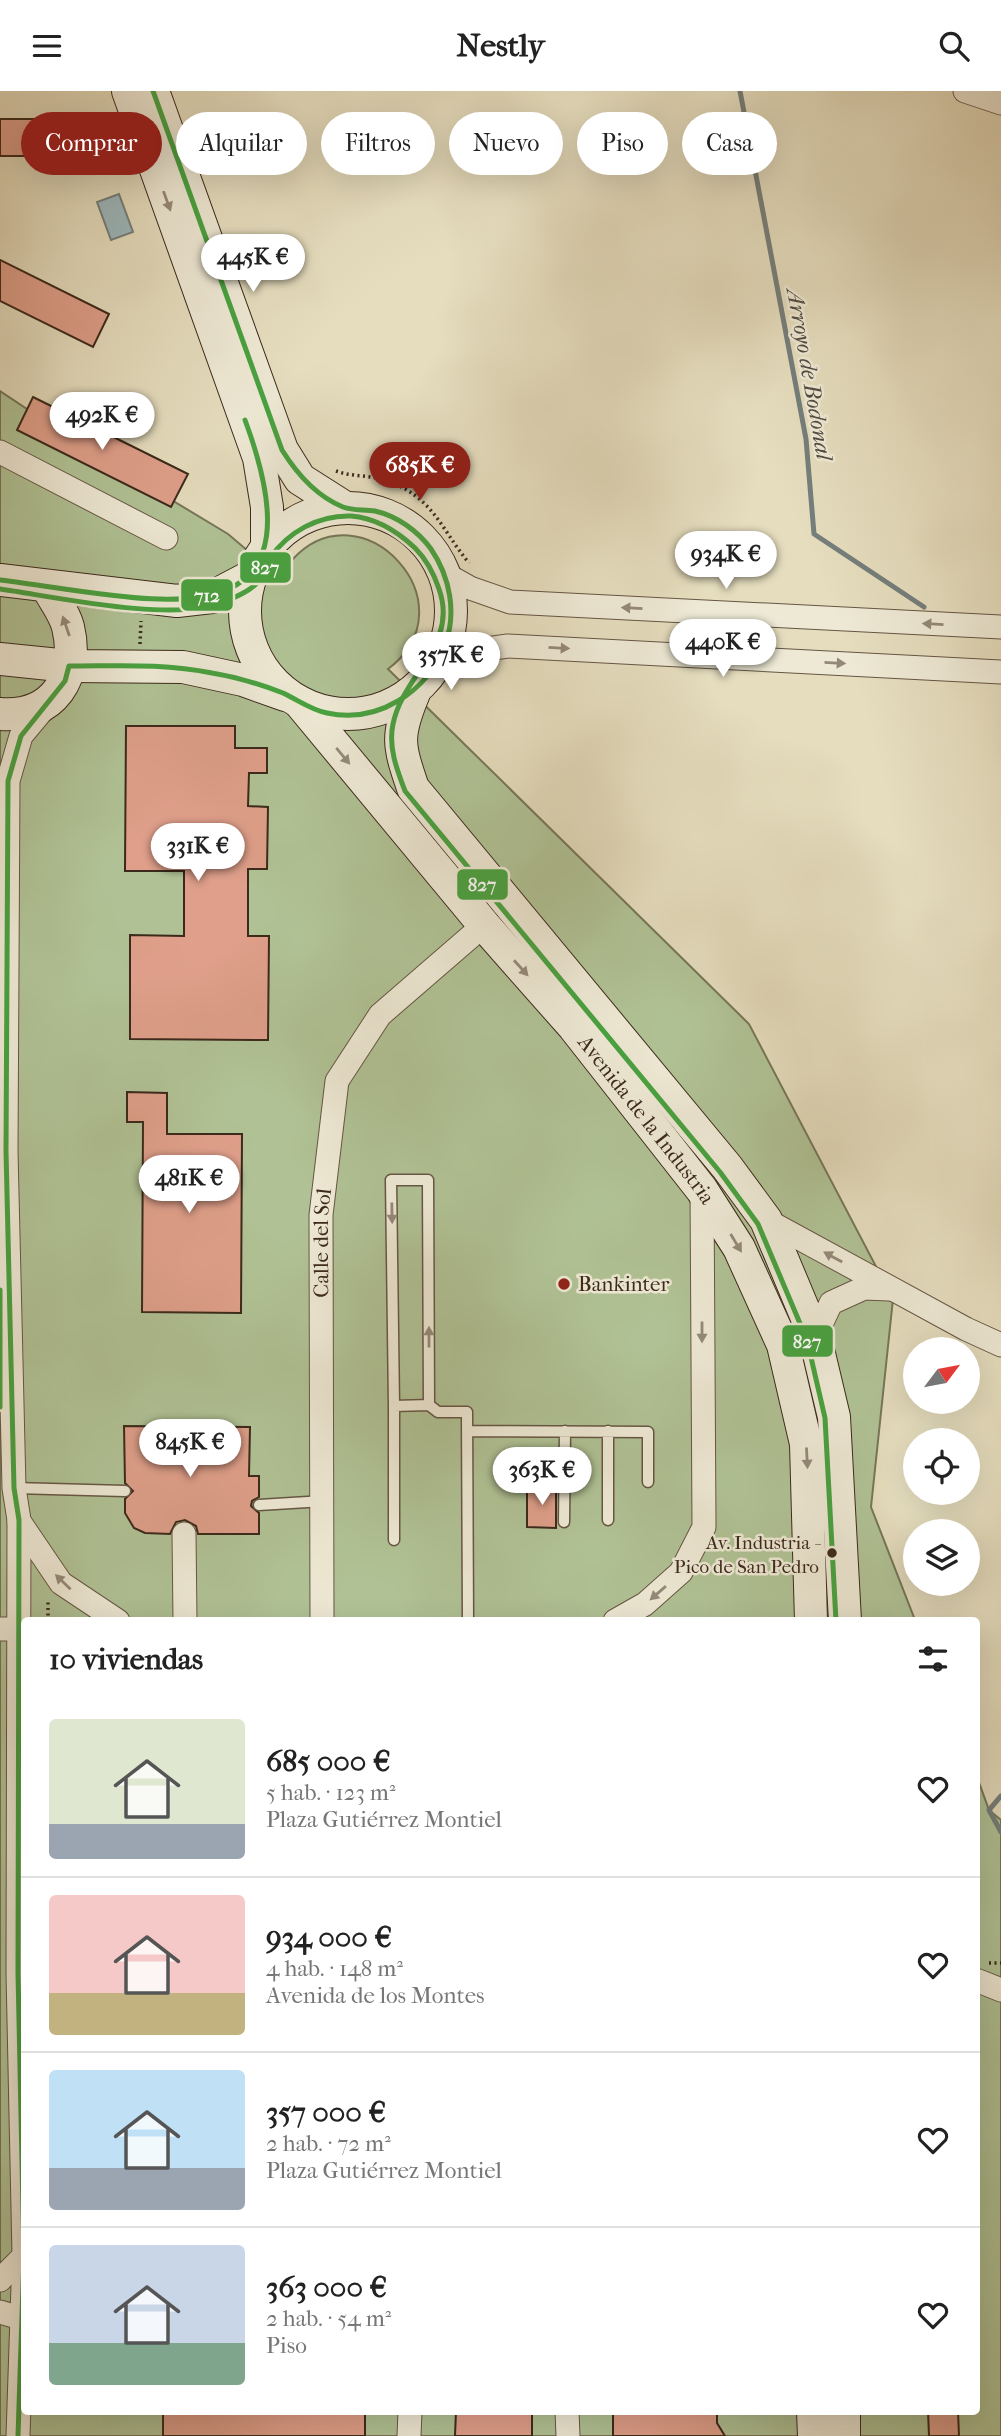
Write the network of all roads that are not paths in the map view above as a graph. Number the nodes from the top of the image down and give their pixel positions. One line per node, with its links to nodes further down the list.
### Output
1 (128, 91): 8 (street, one-way to 8)
2 (153, 91): 6 (street)
3 (965, 91): 4 (street)
4 (1001, 103)
5 (0, 453): 7 (street)
6 (344, 507): 8 (street); 9 (street)
7 (166, 538)
8 (267, 547): 10 (street)
9 (457, 569): 13 (street, one-way to 9); 14 (street)
10 (250, 577): 12 (street); 19 (street)
11 (0, 580): 12 (street)
12 (48, 588): 16 (street, one-way to 12)
13 (1001, 627)
14 (443, 656): 17 (street, one-way to 17); 18 (street)
15 (0, 659): 16 (street)
16 (69, 666): 19 (street); 20 (street)
17 (1001, 672)
18 (414, 693): 19 (street); 27 (street, Avenida de la Industria)
19 (294, 699): 24 (street, Avenida de la Industria, one-way to 24)
20 (46, 706): 21 (street); 23 (street)
21 (0, 714)
22 (0, 759): 23 (street)
23 (8, 781): 25 (street)
24 (484, 925): 26 (street, Avenida de la Industria, one-way to 26); 41 (street, Calle del Sol)
25 (4, 1190): 31 (street)
26 (702, 1191): 52 (street, one-way to 52); 53 (street, Avenida de la Industria, one-way to 53)
27 (765, 1220): 28 (street, one-way to 27); 29 (street, Avenida de la Industria)
28 (892, 1289): 29 (street); 30 (street)
29 (815, 1337): 54 (street, Avenida de la Industria)
30 (1001, 1345)
31 (11, 1403): 34 (street); 39 (street)
32 (429, 1405): 33 (lane); 33 (lane, one-way to 33); 35 (lane)
33 (394, 1406): 47 (lane)
34 (0, 1430)
35 (467, 1431): 36 (lane); 51 (lane)
36 (565, 1431): 37 (lane); 45 (lane)
37 (608, 1431): 38 (lane); 44 (lane)
38 (648, 1482)
39 (14, 1488): 40 (lane); 43 (street)
40 (125, 1491)
41 (324, 1501): 42 (lane); 50 (street, Calle del Sol)
42 (259, 1505)
43 (19, 1520): 48 (street, one-way to 43); 55 (street)
44 (608, 1520)
45 (564, 1522)
46 (184, 1534): 49 (street)
47 (394, 1540)
48 (112, 1617)
49 (185, 1617)
50 (322, 1617)
51 (468, 1617)
52 (622, 1617)
53 (811, 1617)
54 (845, 1617)
55 (15, 1629): 57 (street)
56 (0, 1664): 57 (street)
57 (20, 1689): 58 (street)
58 (14, 1974): 59 (street)
59 (10, 2129): 60 (street)
60 (21, 2229)
61 (21, 2259): 62 (street)
62 (0, 2280)
63 (0, 2312): 64 (street)
64 (21, 2318)
65 (21, 2396): 69 (street)
66 (410, 2415): 70 (street)
67 (567, 2415): 71 (street)
68 (844, 2415): 72 (street)
69 (20, 2422)
70 (409, 2436)
71 (568, 2436)
72 (844, 2436)

